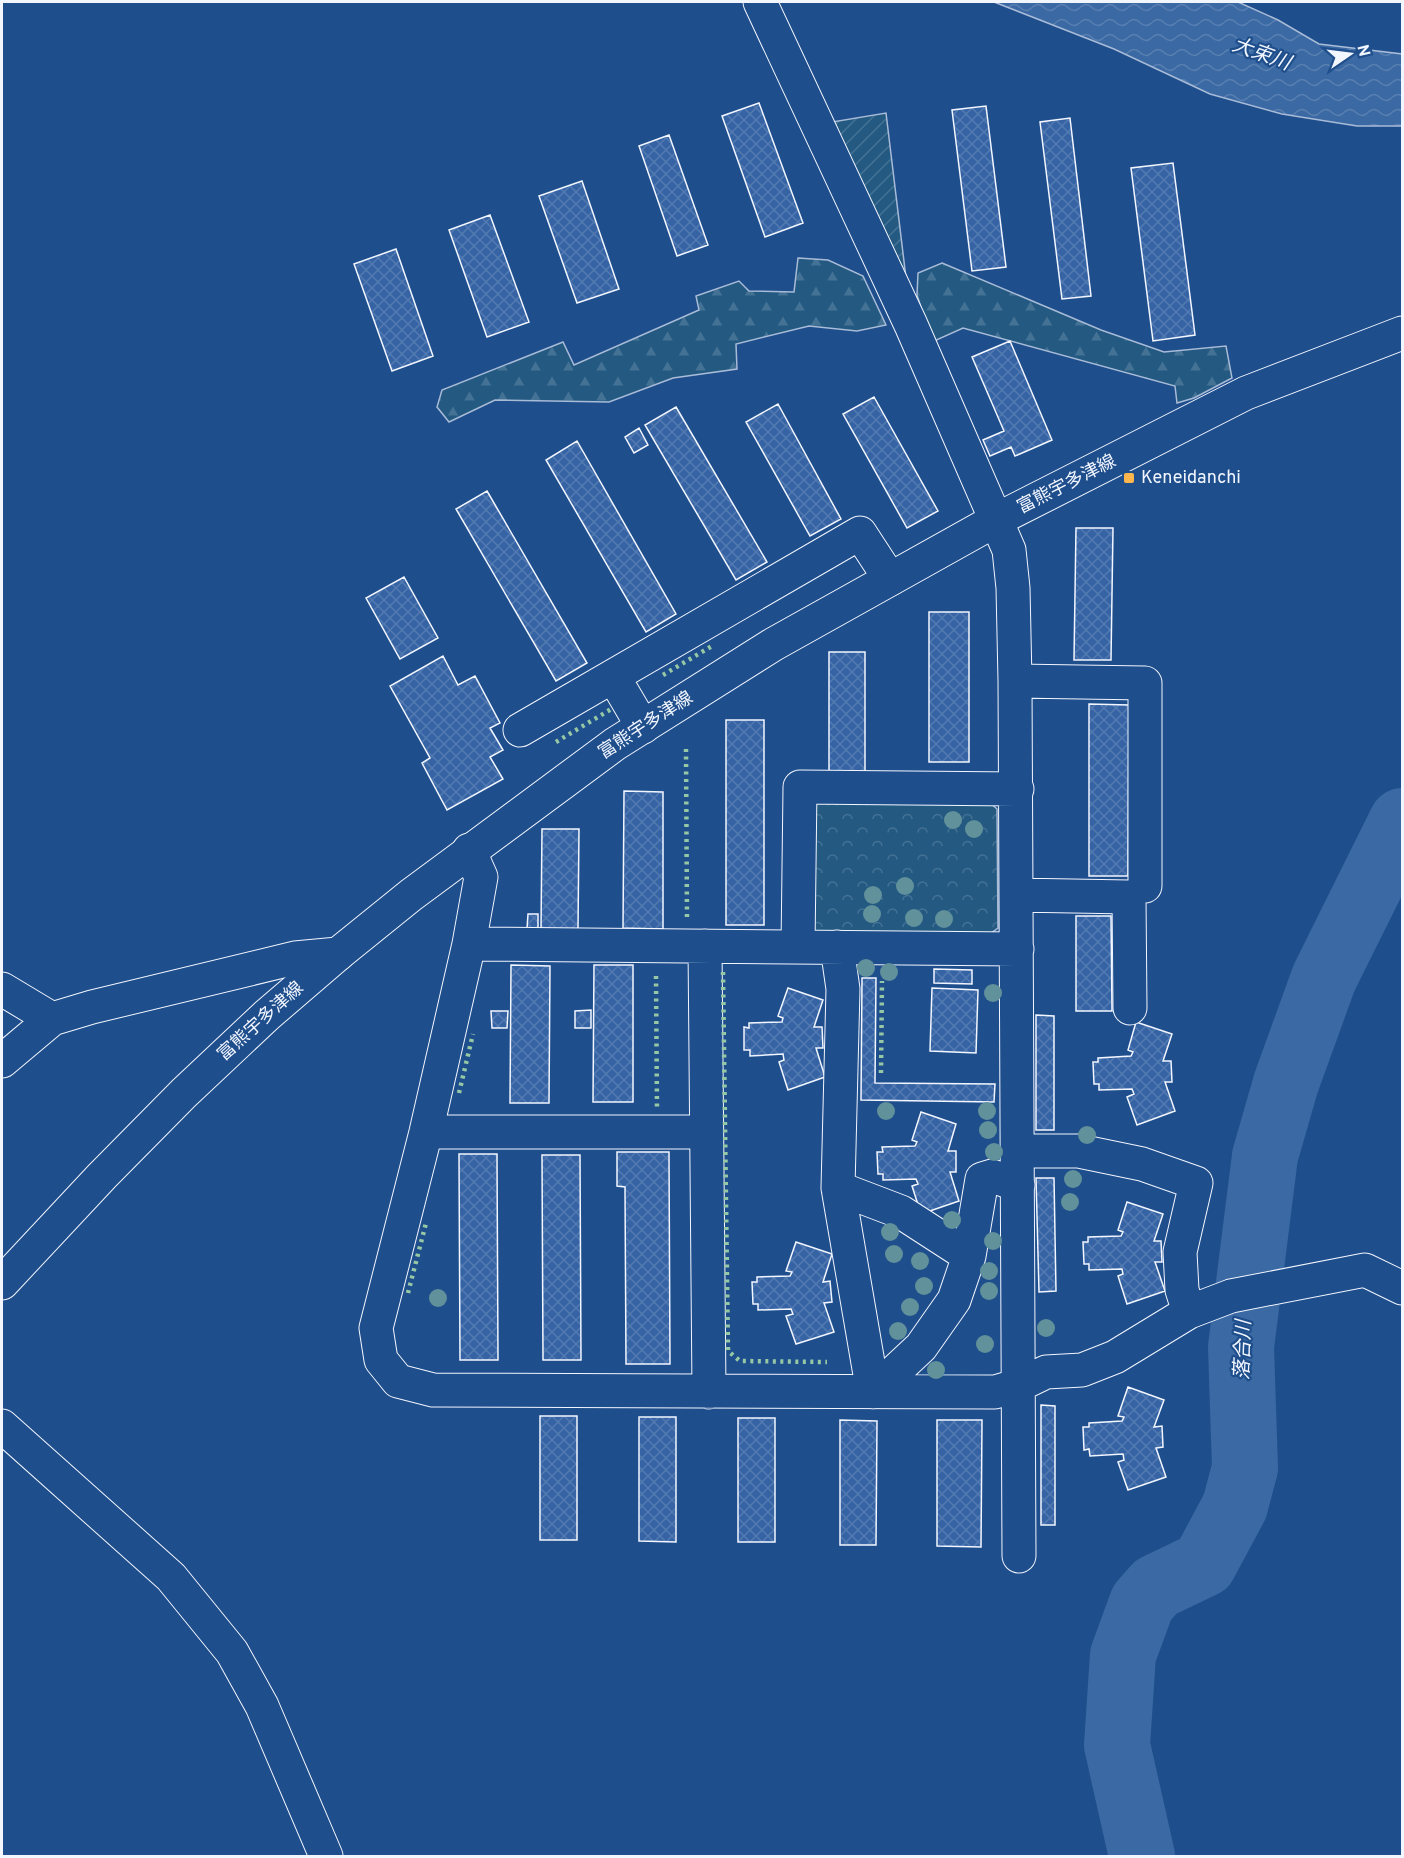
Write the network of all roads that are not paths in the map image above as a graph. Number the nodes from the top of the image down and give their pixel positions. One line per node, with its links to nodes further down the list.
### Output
1 (760, 2): 3 (street)
2 (1402, 333): 3 (street, 富熊宇多津線)
3 (996, 520): 4 (street, 富熊宇多津線); 6 (street)
4 (890, 579): 5 (street); 7 (street, 富熊宇多津線)
5 (613, 676): 7 (street); 8 (street)
6 (1015, 681): 9 (street); 11 (street)
7 (643, 727): 10 (street, 富熊宇多津線)
8 (520, 730)
9 (1017, 789): 12 (street); 15 (street)
10 (470, 850): 13 (street); 18 (street, 富熊宇多津線)
11 (1145, 886)
12 (1016, 896): 17 (street); 20 (street)
13 (469, 944): 14 (street); 23 (street)
14 (705, 946): 15 (street); 24 (street)
15 (798, 947): 16 (street)
16 (837, 947): 17 (street); 27 (street)
17 (1017, 949): 25 (street)
18 (338, 954): 21 (street); 29 (street, 富熊宇多津線)
19 (2, 989): 21 (street)
20 (1130, 1008)
21 (52, 1019): 22 (street)
22 (2, 1061)
23 (426, 1132): 24 (street); 33 (street)
24 (706, 1132): 33 (street)
25 (1017, 1151): 26 (street); 31 (street)
26 (1018, 1185): 28 (street); 32 (street)
27 (838, 1188): 28 (street); 34 (street)
28 (969, 1256): 34 (street)
29 (2, 1283)
30 (1402, 1288): 31 (street)
31 (1189, 1312): 32 (street)
32 (1018, 1385): 34 (street); 36 (street)
33 (709, 1392): 34 (street)
34 (873, 1392)
35 (2, 1426): 37 (street)
36 (1019, 1556)
37 (326, 1857)

